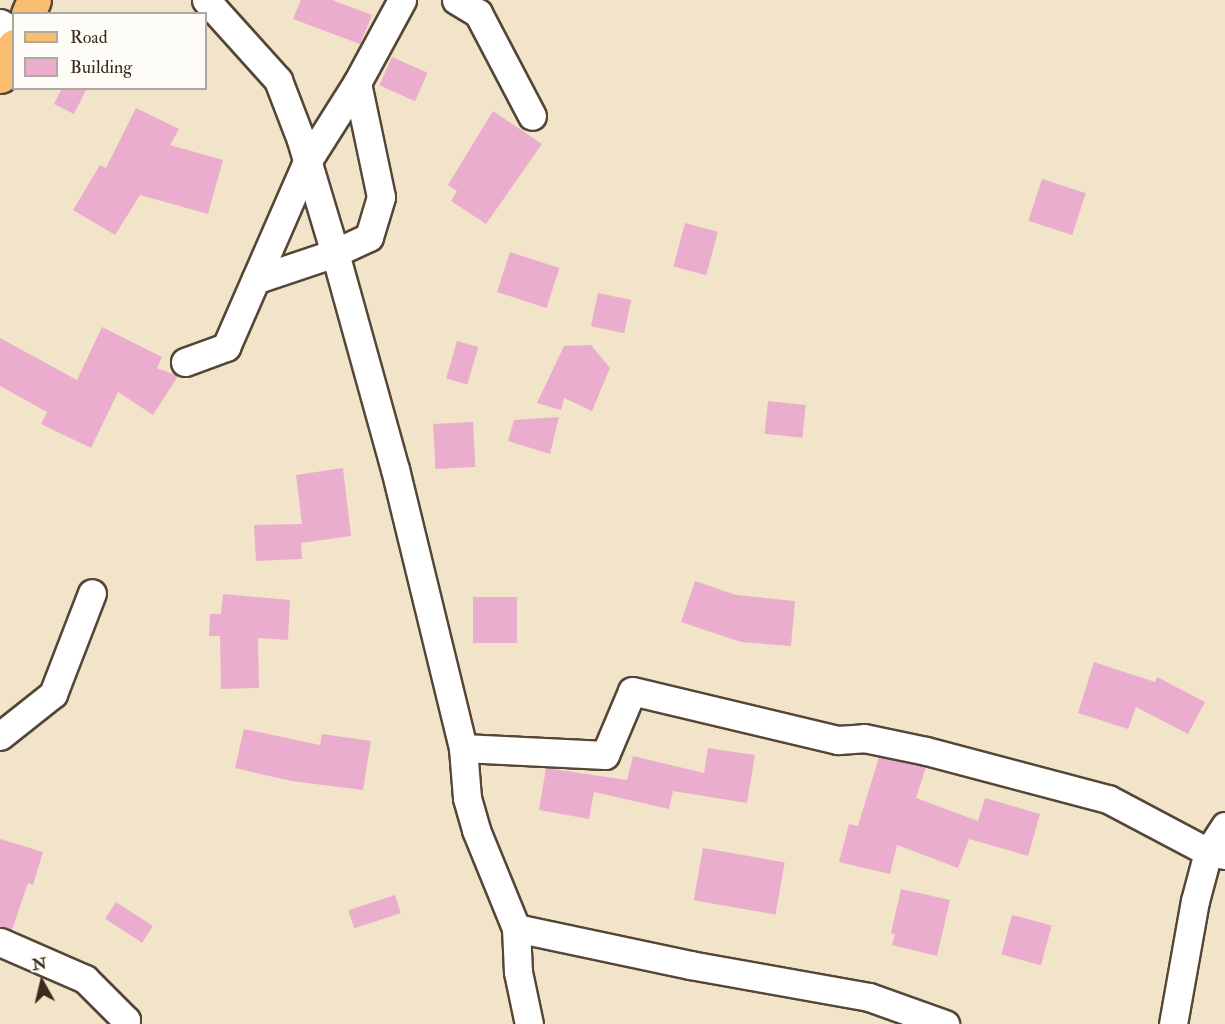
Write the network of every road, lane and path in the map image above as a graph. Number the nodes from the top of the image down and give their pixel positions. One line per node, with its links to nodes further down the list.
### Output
1 (206, 0): 8 (street)
2 (402, 0): 6 (street)
3 (456, 0): 7 (street)
4 (12, 50): 5 (main road)
5 (0, 76)
6 (357, 83): 8 (street); 9 (street)
7 (532, 116)
8 (307, 162): 9 (street); 10 (street)
9 (335, 253): 10 (street); 14 (street)
10 (255, 280): 11 (street)
11 (185, 362)
12 (92, 593): 13 (street)
13 (0, 736)
14 (463, 748): 16 (street); 17 (street)
15 (1225, 826): 16 (street)
16 (1217, 854): 22 (street)
17 (516, 928): 20 (street); 21 (street)
18 (0, 942): 19 (street)
19 (124, 1024)
20 (529, 1024)
21 (945, 1024)
22 (1173, 1024)

